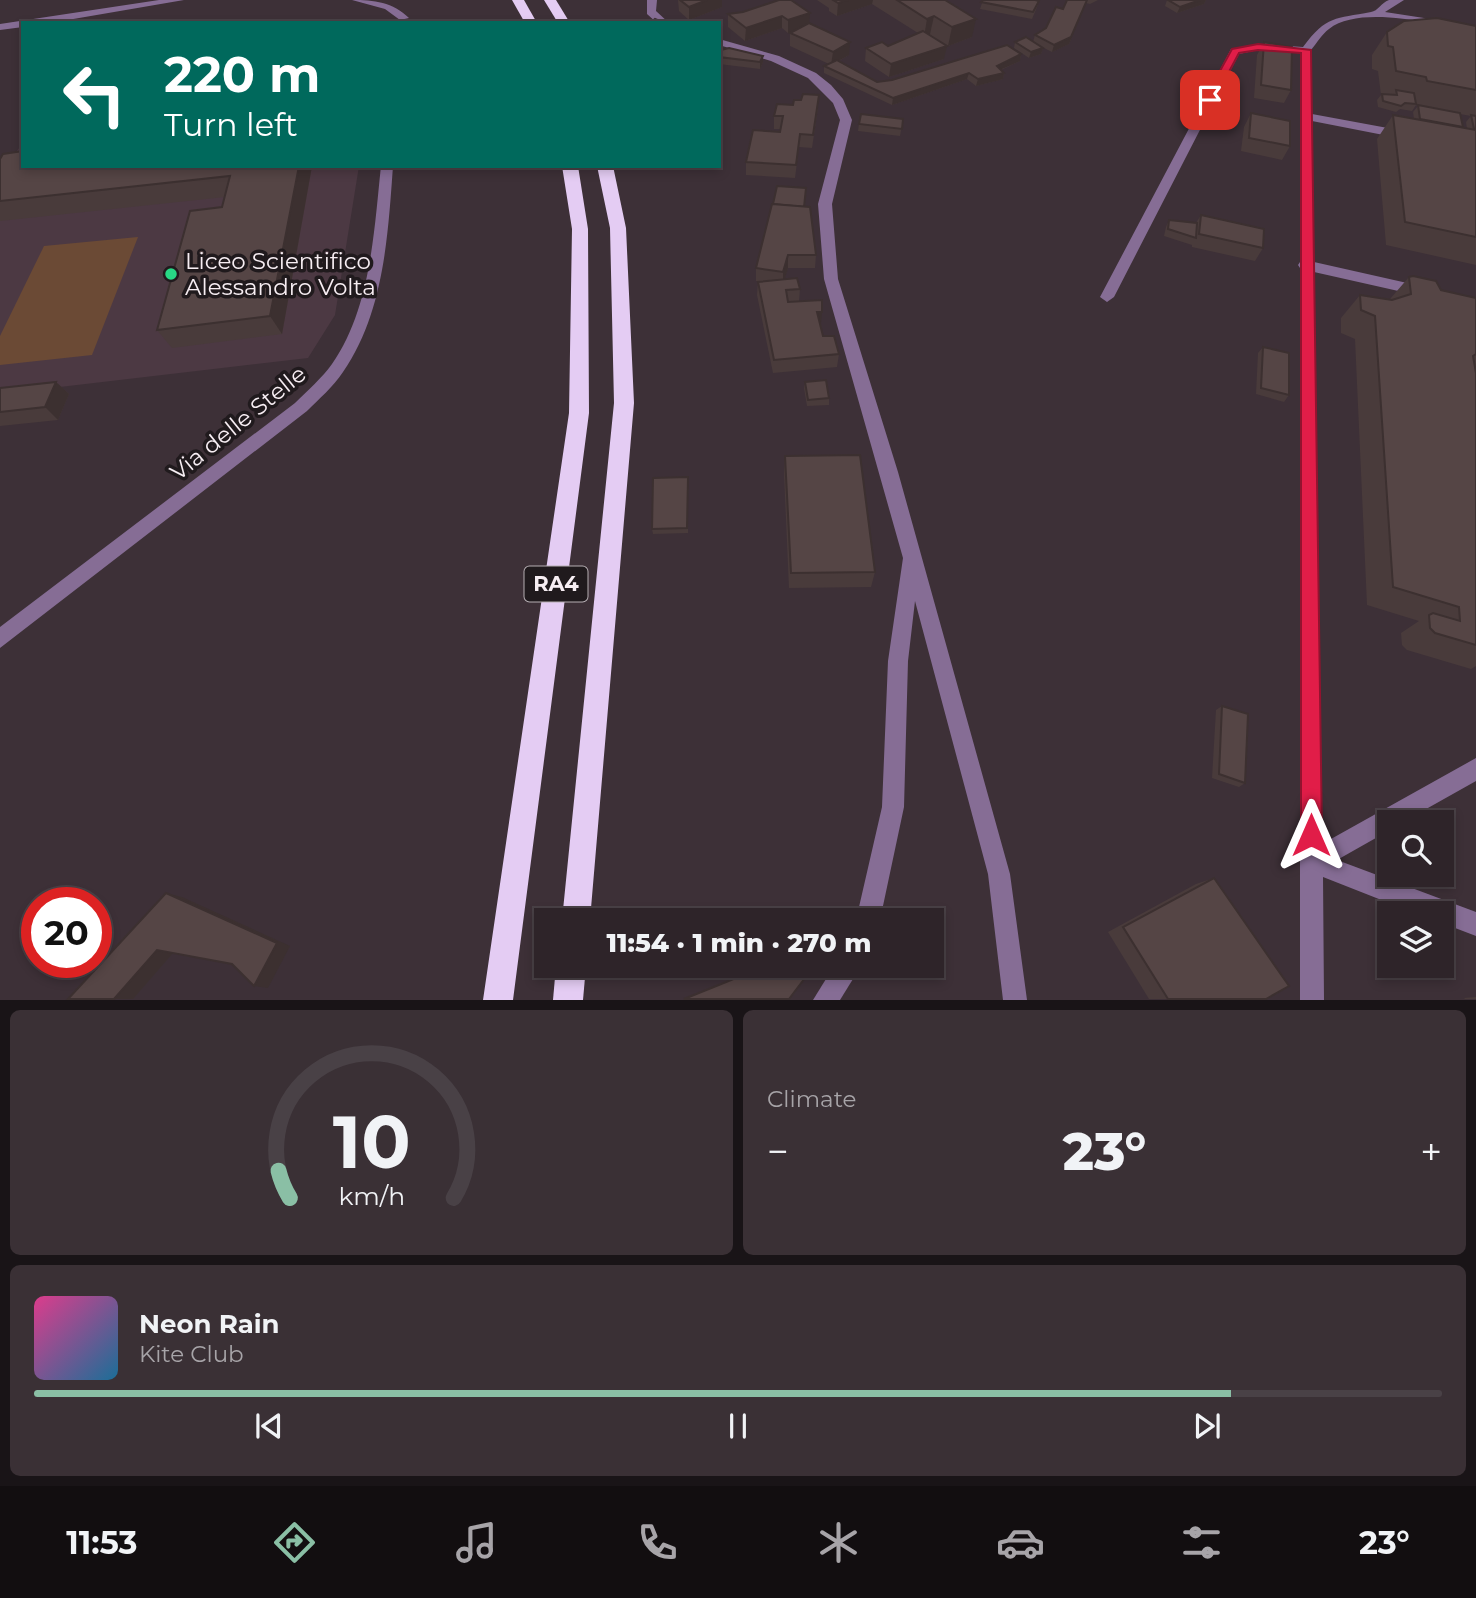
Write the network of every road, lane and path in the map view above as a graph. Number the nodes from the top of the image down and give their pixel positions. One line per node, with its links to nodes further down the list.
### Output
1 (179, 0): 9 (street)
2 (357, 0): 10 (street)
3 (402, 0): 10 (street)
4 (518, 0): 11 (highway)
5 (550, 0): 12 (highway)
6 (652, 0): 13 (street)
7 (1399, 0): 8 (street)
8 (1376, 16): 16 (street); 18 (street)
9 (41, 21)
10 (404, 21)
11 (530, 21)
12 (563, 21)
13 (662, 21)
14 (21, 24): 15 (street)
15 (0, 27)
16 (1476, 29)
17 (721, 43): 27 (street)
18 (1306, 50): 19 (street); 26 (street)
19 (1306, 116): 20 (street); 24 (street)
20 (1424, 139)
21 (387, 168): 28 (street, Via delle Stelle)
22 (570, 168): 37 (highway, RA4)
23 (605, 168): 31 (highway, RA4)
24 (1305, 265): 25 (street); 30 (street)
25 (1437, 295)
26 (1107, 297)
27 (912, 553): 32 (street); 40 (street)
28 (0, 639)
29 (1476, 769): 30 (street)
30 (1312, 862): 33 (street); 36 (street)
31 (577, 908)
32 (871, 908)
33 (1476, 924)
34 (570, 978): 38 (highway)
35 (840, 978): 39 (street)
36 (1316, 994)
37 (498, 999)
38 (568, 999)
39 (825, 999)
40 (1015, 999)

